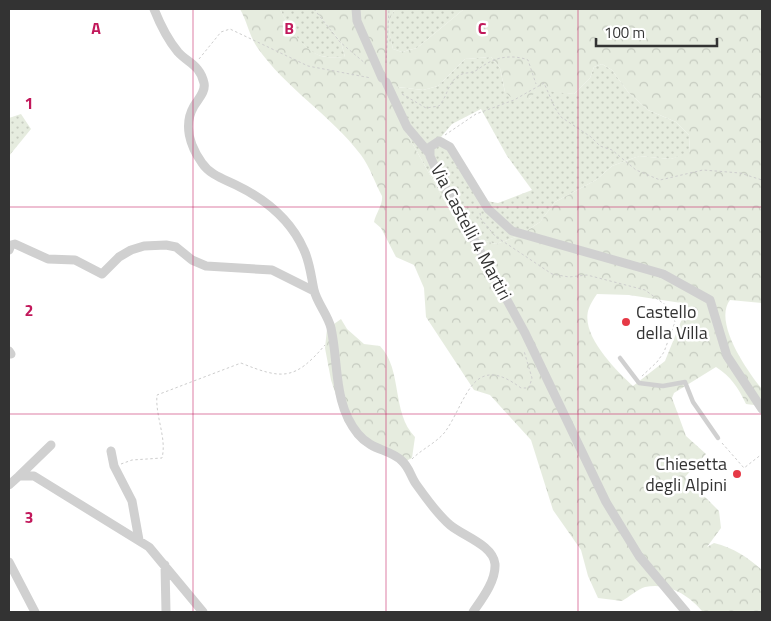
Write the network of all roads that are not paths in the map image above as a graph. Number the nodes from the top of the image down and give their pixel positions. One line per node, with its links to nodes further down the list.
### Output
1 (154, 9): 5 (street)
2 (356, 9): 3 (street)
3 (429, 153): 7 (street, Via Castelli 4 Martiri); 20 (street, Via Castelli 4 Martiri)
4 (10, 246): 5 (street)
5 (314, 291): 19 (street)
6 (620, 358): 8 (lane)
7 (762, 409)
8 (718, 438)
9 (51, 445): 11 (street)
10 (111, 451): 13 (street)
11 (20, 476): 12 (street); 13 (street)
12 (9, 485)
13 (139, 540): 15 (street)
14 (9, 562): 16 (street)
15 (165, 565): 17 (street); 18 (street)
16 (35, 612)
17 (166, 612)
18 (203, 612)
19 (473, 612)
20 (686, 612)

